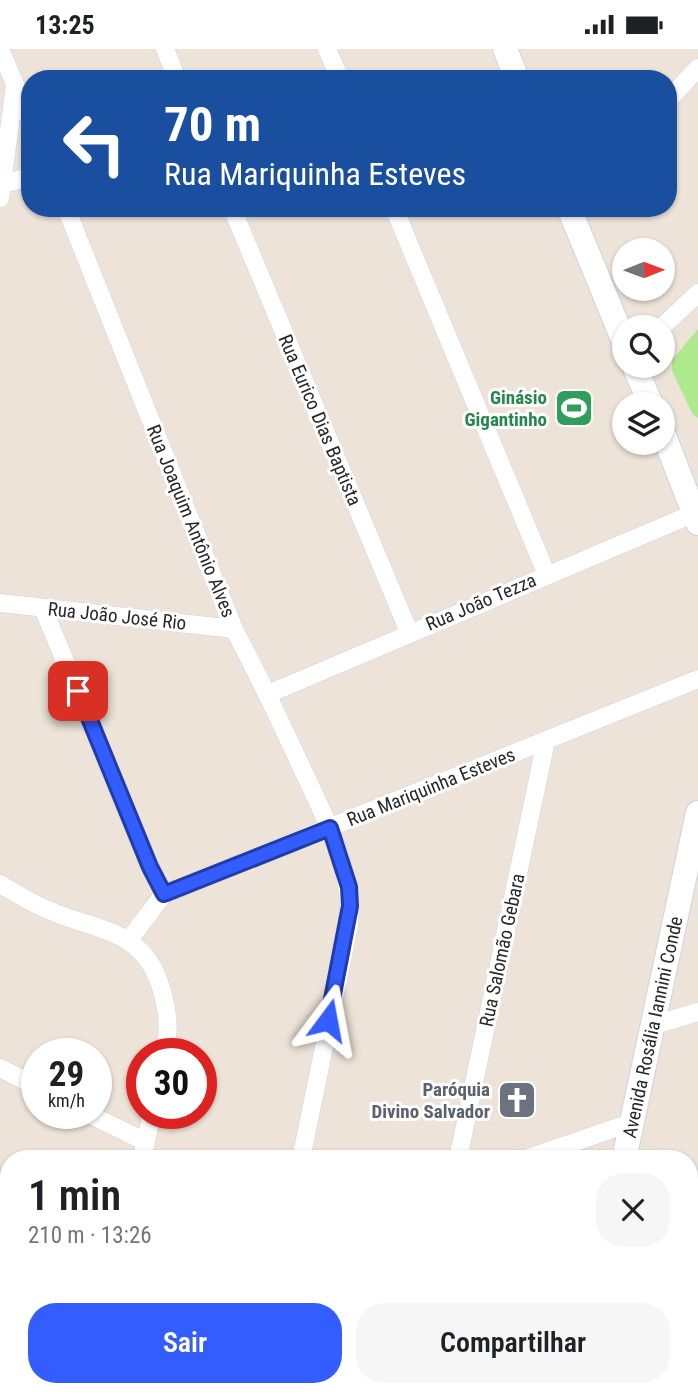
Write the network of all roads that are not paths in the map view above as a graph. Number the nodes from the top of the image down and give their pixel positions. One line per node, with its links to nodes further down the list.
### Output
1 (0, 49): 9 (street)
2 (165, 49): 6 (street)
3 (327, 49): 7 (street)
4 (508, 51): 8 (street)
5 (698, 68): 10 (street)
6 (173, 70)
7 (336, 70)
8 (514, 70)
9 (15, 85): 11 (street); 13 (street)
10 (677, 90)
11 (21, 99)
12 (21, 181): 13 (street)
13 (1, 191)
14 (70, 217): 27 (street, Rua Joaquim Antônio Alves)
15 (236, 217): 28 (street, Rua Eurico Dias Baptista)
16 (398, 217): 24 (street)
17 (573, 217): 19 (street)
18 (698, 293): 20 (street)
19 (613, 315)
20 (675, 315)
21 (675, 452): 22 (street)
22 (692, 478): 23 (street)
23 (697, 518): 24 (street, Rua João Tezza)
24 (547, 575): 28 (street, Rua João Tezza)
25 (0, 603): 26 (street, Rua João José Rio)
26 (43, 608): 27 (street, Rua João José Rio); 36 (street)
27 (234, 629): 30 (street, Rua Joaquim Antônio Alves)
28 (409, 632): 30 (street, Rua João Tezza)
29 (698, 679): 31 (street, Rua Mariquinha Esteves)
30 (268, 694): 33 (street, Rua Joaquim Antônio Alves)
31 (546, 741): 33 (street, Rua Mariquinha Esteves); 48 (street, Rua Salomão Gebara)
32 (698, 813): 34 (street, Avenida Rosália Iannini Conde)
33 (330, 828): 36 (street, Rua Mariquinha Esteves); 47 (street, Rua Joaquim Antônio Alves)
34 (692, 864): 39 (street, Avenida Rosália Iannini Conde)
35 (0, 884): 37 (street)
36 (164, 894): 37 (street)
37 (128, 941): 40 (street)
38 (698, 1012): 39 (street)
39 (651, 1026): 43 (street, Avenida Rosália Iannini Conde)
40 (166, 1038)
41 (0, 1068): 42 (street)
42 (21, 1079)
43 (633, 1122): 49 (street); 50 (street, Avenida Rosália Iannini Conde)
44 (112, 1129): 46 (street)
45 (149, 1129): 46 (street)
46 (144, 1150)
47 (302, 1150)
48 (460, 1150)
49 (551, 1150)
50 (626, 1150)

